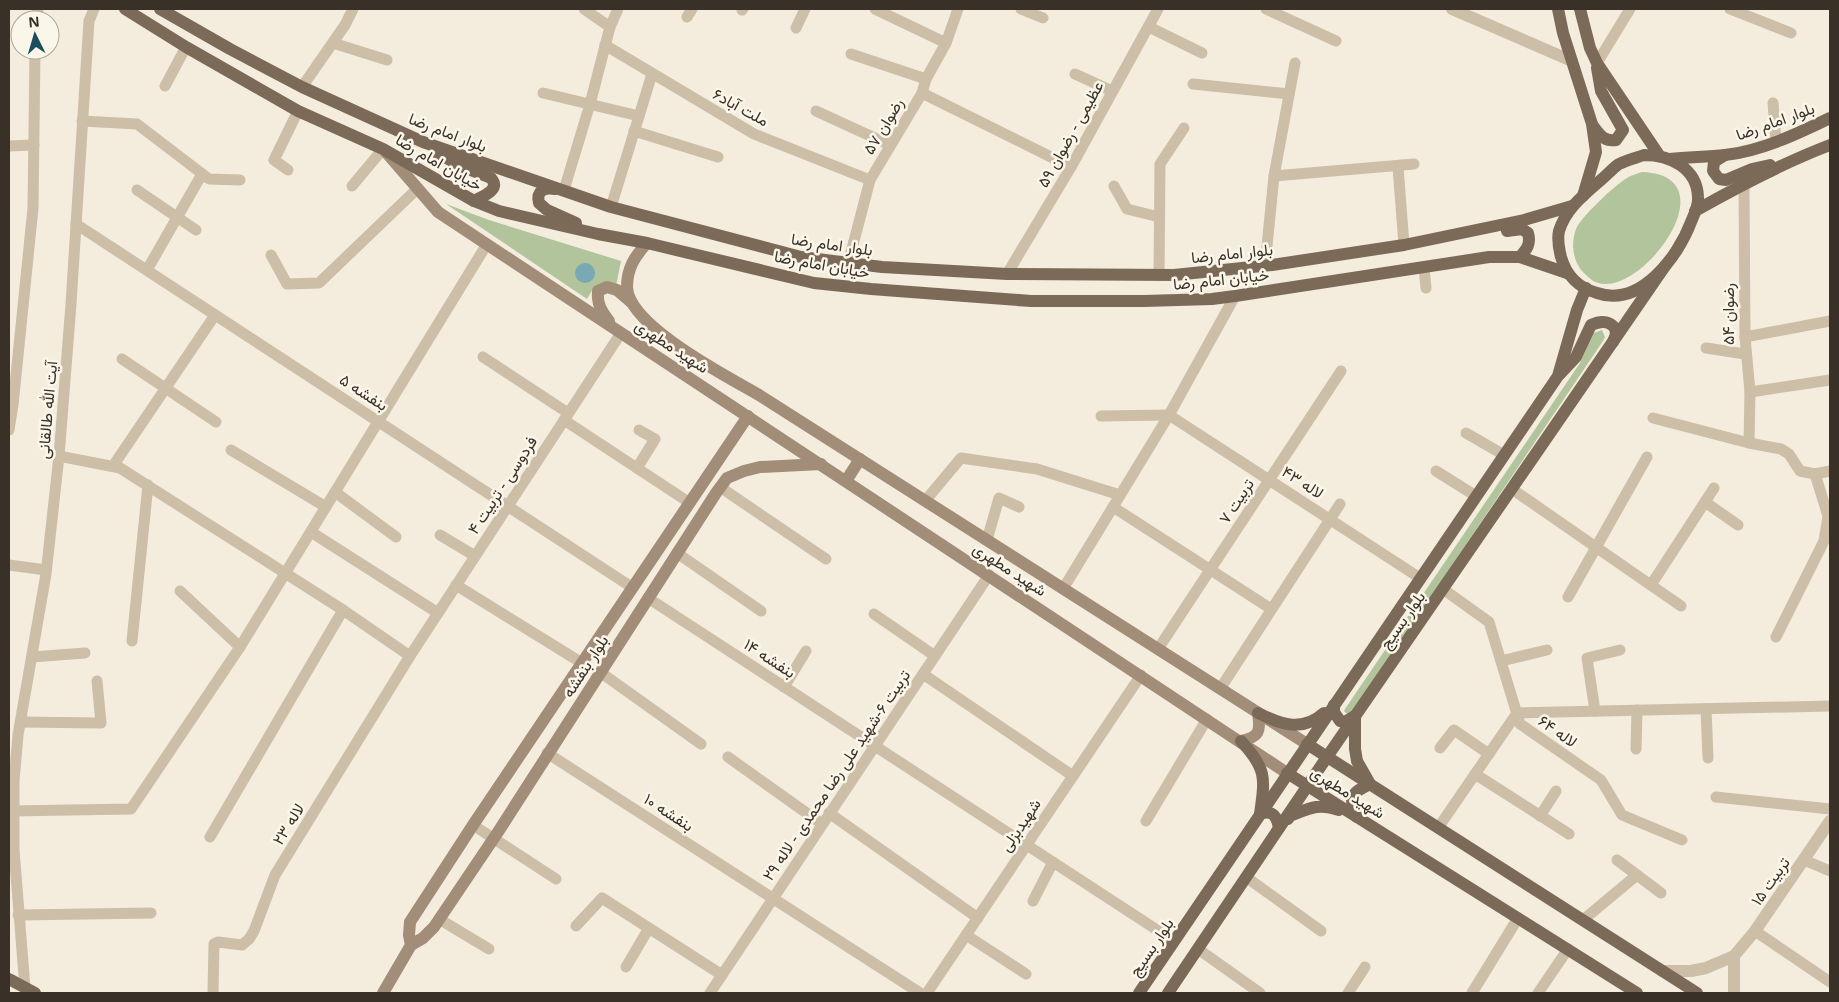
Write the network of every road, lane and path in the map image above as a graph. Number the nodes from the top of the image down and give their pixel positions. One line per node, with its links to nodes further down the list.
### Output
1 (94, 9): 51 (street, آیت الله طالقانی)
2 (125, 9): 27 (main road, خیابان امام رضا)
3 (160, 9): 40 (main road, بلوار امام رضا)
4 (584, 9): 19 (street)
5 (618, 9): 19 (street)
6 (805, 9): 21 (street)
7 (958, 9): 25 (street, رضوان ۵۷)
8 (1021, 9): 18 (street)
9 (1158, 9): 20 (street, عظیمی - رضوان ۵۹)
10 (1266, 9): 23 (street)
11 (1452, 9): 32 (street)
12 (1558, 9): 32 (main road)
13 (1580, 9): 34 (main road)
14 (1630, 9): 34 (street)
15 (1730, 9): 22 (street)
16 (348, 10): 24 (street)
17 (878, 10): 25 (street)
18 (1043, 18)
19 (610, 27): 26 (street)
20 (1149, 27): 28 (street); 41 (street, عظیمی - رضوان ۵۹)
21 (796, 28)
22 (1791, 33)
23 (1336, 41)
24 (332, 43): 31 (street); 40 (street)
25 (946, 43): 37 (street, رضوان ۵۷)
26 (605, 45): 35 (street, ملت آباد۶); 46 (street)
27 (186, 47): 39 (street); 47 (main road, خیابان امام رضا)
28 (1202, 53)
29 (851, 54): 37 (street)
30 (35, 60): 57 (street)
31 (387, 60)
32 (1572, 61): 52 (main road)
33 (1295, 63): 44 (street)
34 (1597, 63): 52 (main road); 64 (main road)
35 (652, 74): 49 (street); 73 (street, ملت آباد۶)
36 (1075, 74): 41 (street)
37 (926, 79): 43 (street, رضوان ۵۷)
38 (1193, 84): 44 (street)
39 (165, 86)
40 (302, 87): 56 (main road, بلوار امام رضا)
41 (1112, 91): 67 (street, عظیمی - رضوان ۵۹)
42 (543, 93): 46 (street)
43 (922, 93): 58 (street, رضوان ۵۷); 67 (street)
44 (1289, 94): 71 (street)
45 (1773, 103): 55 (street)
46 (590, 104): 49 (street); 79 (street)
47 (298, 111): 61 (main road, خیابان امام رضا); 69 (street)
48 (816, 111): 58 (street)
49 (639, 116): 54 (street)
50 (1830, 118): 55 (main road, بلوار امام رضا)
51 (82, 121): 70 (street); 87 (street, آیت الله طالقانی)
52 (1592, 124): 80 (main road)
53 (1184, 128): 86 (street)
54 (634, 131): 63 (street); 83 (street)
55 (1776, 141): 62 (main road, بلوار امام رضا)
56 (423, 142): 79 (main road, بلوار امام رضا); 81 (main road)
57 (34, 145): 60 (street); 118 (street)
58 (890, 145): 73 (street, رضوان ۵۷)
59 (1830, 145): 65 (main road)
60 (9, 146)
61 (383, 149): 75 (street); 77 (main road, شهید مطهری); 81 (main road, خیابان امام رضا)
62 (1725, 155): 64 (main road, بلوار امام رضا); 65 (main road)
63 (718, 157)
64 (1665, 157): 80 (main road); 84 (main road)
65 (1791, 160): 74 (main road)
66 (1414, 164): 68 (street)
67 (1071, 167): 101 (street, عظیمی - رضوان ۵۹)
68 (1398, 167): 71 (street); 92 (street)
69 (288, 170)
70 (202, 174): 72 (street); 85 (street)
71 (1274, 176): 96 (street)
72 (240, 180)
73 (870, 180): 95 (street, رضوان ۵۷)
74 (1744, 184): 84 (main road); 110 (street, رضوان ۵۴)
75 (352, 186)
76 (1114, 186): 86 (street)
77 (417, 189): 91 (main road, شهید مطهری); 93 (street)
78 (137, 190): 85 (street)
79 (561, 190): 83 (main road, بلوار امام رضا); 89 (main road)
80 (1584, 196): 82 (main road)
81 (474, 201): 89 (main road, خیابان امام رضا)
82 (1572, 206): 92 (main road, بلوار امام رضا); 100 (main road)
83 (611, 207): 95 (main road, بلوار امام رضا)
84 (1695, 211): 97 (main road)
85 (178, 217): 88 (street); 99 (street)
86 (1159, 217): 102 (street)
87 (76, 224): 99 (street, بنفشه ۵); 135 (street, آیت الله طالقانی)
88 (196, 230)
89 (598, 234): 90 (main road, خیابان امام رضا)
90 (647, 243): 105 (main road, خیابان امام رضا); 106 (main road, شهید مطهری)
91 (487, 244): 109 (main road, شهید مطهری); 127 (street)
92 (1404, 245): 94 (main road); 96 (main road, بلوار امام رضا)
93 (271, 255)
94 (1520, 257): 98 (main road, خیابان امام رضا); 100 (main road, خیابان امام رضا)
95 (848, 264): 101 (main road, بلوار امام رضا)
96 (1265, 266): 102 (main road, بلوار امام رضا)
97 (1665, 266): 104 (main road); 111 (main road, بلوار بسیج)
98 (1424, 268): 103 (street); 105 (main road, خیابان امام رضا)
99 (147, 270): 107 (street, بنفشه ۵)
100 (1567, 273): 104 (main road)
101 (1007, 274): 102 (main road, بلوار امام رضا)
102 (1158, 275)
103 (1426, 288)
104 (1586, 288): 117 (main road, بلوار بسیج)
105 (1235, 296): 122 (street)
106 (631, 302): 109 (main road); 137 (main road, شهید مطهری)
107 (215, 315): 120 (street); 127 (street, بنفشه ۵)
108 (1830, 321): 110 (street)
109 (618, 331): 123 (main road, شهید مطهری); 125 (street, فردوسی - تربیت ۴)
110 (1745, 337): 113 (street, رضوان ۵۴)
111 (1612, 345): 117 (main road); 149 (main road, بلوار بسیج)
112 (1706, 348): 113 (street)
113 (1745, 354): 121 (street, رضوان ۵۴)
114 (483, 357): 125 (street)
115 (122, 359): 120 (street)
116 (1341, 371): 144 (street, تربیت ۷)
117 (1558, 376): 134 (main road, بلوار بسیج)
118 (12, 378): 129 (street)
119 (1830, 380): 121 (street)
120 (166, 388): 128 (street); 139 (street)
121 (1750, 392): 132 (street, رضوان ۵۴)
122 (1169, 415): 124 (street); 144 (street, لاله ۴۳); 151 (street)
123 (748, 416): 138 (main road, شهید مطهری); 155 (main road, بلوار بنفشه)
124 (1101, 416)
125 (566, 417): 140 (street); 157 (street, فردوسی - تربیت ۴)
126 (1653, 418): 132 (street)
127 (378, 421): 150 (street); 157 (street, بنفشه ۵)
128 (216, 422)
129 (9, 430)
130 (639, 430): 140 (street)
131 (1466, 432): 134 (street)
132 (1749, 443): 143 (street)
133 (230, 450): 158 (street)
134 (1504, 455): 152 (main road, بلوار بسیج)
135 (59, 456): 139 (street); 174 (street, آیت الله طالقانی)
136 (1647, 457): 168 (street)
137 (860, 459): 145 (main road); 153 (main road, شهید مطهری)
138 (821, 464): 145 (main road, شهید مطهری); 147 (main road, بلوار بنفشه)
139 (113, 466): 146 (street)
140 (637, 468): 155 (street)
141 (1436, 471): 152 (street)
142 (1830, 471): 143 (street)
143 (1815, 474): 161 (street)
144 (1269, 480): 162 (street, لاله ۴۳); 173 (street, تربیت ۷)
145 (846, 481): 176 (main road, شهید مطهری)
146 (148, 486): 175 (street); 193 (street)
147 (720, 487): 169 (main road, بلوار بنفشه); 171 (street)
148 (1714, 488): 154 (street)
149 (1512, 489): 168 (street); 182 (main road, بلوار بسیج)
150 (335, 492): 158 (street); 166 (street)
151 (1120, 495): 153 (street); 160 (street)
152 (1476, 496): 177 (main road, بلوار بسیج)
153 (925, 501): 167 (main road, شهید مطهری)
154 (1705, 502): 163 (street); 179 (street)
155 (690, 503): 180 (main road, بلوار بنفشه)
156 (1340, 504): 162 (street)
157 (508, 506): 170 (street, فردوسی - تربیت ۴); 180 (street, بنفشه ۵)
158 (326, 507): 164 (street)
159 (1019, 507): 167 (street)
160 (1113, 507): 173 (street); 181 (street)
161 (1829, 515): 192 (street)
162 (1330, 519): 177 (street, لاله ۴۳); 187 (street)
163 (1738, 525)
164 (311, 532): 175 (street); 190 (street)
165 (440, 535): 170 (street)
166 (396, 537)
167 (987, 540): 181 (main road, شهید مطهری)
168 (1596, 548): 179 (street); 184 (street)
169 (677, 552): 185 (main road, بلوار بنفشه); 189 (street)
170 (475, 556): 178 (street, فردوسی - تربیت ۴)
171 (826, 559)
172 (9, 564): 174 (street)
173 (1210, 569): 187 (street); 195 (street, تربیت ۷)
174 (46, 570): 202 (street, آیت الله طالقانی)
175 (285, 573): 188 (street); 194 (street)
176 (989, 575): 201 (street, تربیت ۶-شهید علی رضا محمدی - لاله ۲۹); 207 (main road, شهید مطهری)
177 (1420, 578): 211 (main road, بلوار بسیج)
178 (456, 585): 190 (street, فردوسی - تربیت ۴); 204 (street)
179 (1651, 585): 186 (street)
180 (633, 588): 204 (main road, بلوار بنفشه)
181 (1064, 589): 195 (main road, شهید مطهری)
182 (1443, 589): 203 (street, لاله ۶۴); 218 (main road, بلوار بسیج)
183 (180, 591): 194 (street)
184 (1568, 597)
185 (648, 598): 205 (main road, بلوار بنفشه); 209 (street, بنفشه ۱۴)
186 (1681, 606)
187 (1271, 609): 210 (street)
188 (343, 610): 200 (street); 252 (street)
189 (761, 611)
190 (438, 613): 200 (street, فردوسی - تربیت ۴)
191 (874, 614): 201 (street)
192 (1776, 637)
193 (132, 640)
194 (240, 647): 240 (street)
195 (1158, 649): 210 (main road, شهید مطهری)
196 (1547, 650): 203 (street)
197 (1620, 650): 215 (street)
198 (806, 651): 209 (street)
199 (85, 653): 202 (street)
200 (410, 656): 292 (street, لاله ۲۳)
201 (935, 656): 206 (street, تربیت ۶-شهید علی رضا محمدی - لاله ۲۹)
202 (32, 657): 220 (street, آیت الله طالقانی)
203 (1501, 662): 217 (street, لاله ۶۴)
204 (582, 663): 247 (main road, بلوار بنفشه)
205 (600, 672): 222 (street); 227 (main road, بلوار بنفشه)
206 (923, 674): 224 (street, تربیت ۶-شهید علی رضا محمدی - لاله ۲۹); 234 (street)
207 (1140, 675): 219 (main road, شهید مطهری); 234 (street, شهیدبزلی)
208 (98, 681): 220 (street)
209 (784, 687): 224 (street, بنفشه ۱۴)
210 (1220, 689): 216 (main road, شهید مطهری)
211 (1334, 705): 216 (main road); 218 (main road); 223 (main road, بلوار بسیج)
212 (1830, 706): 213 (street)
213 (1706, 709): 214 (street); 231 (street)
214 (1637, 710): 215 (street); 226 (street)
215 (1595, 711): 217 (street)
216 (1258, 713): 221 (main road); 223 (main road, شهید مطهری)
217 (1517, 713): 228 (street); 254 (street, لاله ۶۴)
218 (1356, 716): 230 (main road, بلوار بسیج); 235 (main road)
219 (1207, 719): 221 (main road, شهید مطهری); 245 (street)
220 (20, 722): 240 (street, آیت الله طالقانی)
221 (1241, 741): 232 (main road, شهید مطهری); 242 (main road)
222 (701, 744)
223 (1307, 744): 230 (main road, شهید مطهری); 232 (main road, بلوار بسیج)
224 (875, 746): 241 (street, تربیت ۶-شهید علی رضا محمدی - لاله ۲۹); 255 (street, بنفشه ۱۴)
225 (1440, 748): 228 (street)
226 (1636, 750)
227 (547, 753): 253 (main road, بلوار بنفشه); 264 (street, بنفشه ۱۰)
228 (1489, 754): 233 (street)
229 (728, 756): 248 (street)
230 (1327, 757): 235 (main road, شهید مطهری); 236 (main road, بلوار بسیج)
231 (1708, 758)
232 (1287, 773): 236 (main road, شهید مطهری); 242 (main road, بلوار بسیج)
233 (1475, 774): 243 (street); 250 (street)
234 (1073, 776): 255 (street, شهیدبزلی)
235 (1370, 784): 244 (main road); 250 (main road, شهید مطهری)
236 (1307, 786): 244 (main road, شهید مطهری); 249 (main road, بلوار بسیج)
237 (1556, 791): 243 (street)
238 (1716, 797): 239 (street)
239 (1830, 809)
240 (11, 811): 267 (street, آیت الله طالقانی)
241 (829, 814): 248 (street, تربیت ۶-شهید علی رضا محمدی - لاله ۲۹); 268 (street)
242 (1260, 814): 249 (main road); 277 (main road, بلوار بسیج)
243 (1540, 816): 251 (street)
244 (1357, 817): 249 (main road); 269 (main road, شهید مطهری)
245 (1146, 821)
246 (1830, 821): 257 (street, تربیت ۱۵)
247 (473, 824): 253 (street); 278 (main road, بلوار بنفشه)
248 (822, 824): 264 (street, تربیت ۶-شهید علی رضا محمدی - لاله ۲۹)
249 (1279, 828): 261 (main road, بلوار بسیج)
250 (1438, 828): 271 (main road, شهید مطهری)
251 (1569, 834)
252 (210, 837)
253 (494, 838): 262 (street); 270 (main road, بلوار بنفشه)
254 (1682, 840)
255 (1027, 845): 258 (street, بنفشه ۱۴); 268 (street, شهیدبزلی)
256 (1617, 860): 260 (street)
257 (1804, 860): 259 (street); 275 (street, تربیت ۱۵)
258 (1053, 862): 265 (street); 277 (street, بنفشه ۱۴)
259 (1830, 871)
260 (1637, 875): 263 (street); 271 (street)
261 (1246, 877): 274 (street); 280 (main road, بلوار بسیج)
262 (556, 879)
263 (1660, 893)
264 (773, 898): 287 (street, تربیت ۶-شهید علی رضا محمدی - لاله ۲۹); 294 (street, بنفشه ۱۰)
265 (1033, 901)
266 (151, 913): 267 (street)
267 (18, 915): 290 (street, آیت الله طالقانی)
268 (978, 918): 276 (street, شهیدبزلی)
269 (1518, 918): 281 (main road, شهید مطهری); 300 (street)
270 (439, 919): 278 (main road, بلوار بنفشه); 279 (street)
271 (1583, 920): 285 (main road, شهید مطهری)
272 (576, 926): 273 (street)
273 (649, 928): 283 (street); 287 (street)
274 (1320, 931)
275 (1754, 931): 282 (street, تربیت ۱۵); 289 (street)
276 (966, 935): 286 (street); 295 (street, شهیدبزلی)
277 (1174, 941): 296 (main road, بلوار بسیج)
278 (411, 945): 291 (main road, بلوار بنفشه)
279 (489, 949)
280 (1198, 949): 297 (main road, بلوار بسیج); 298 (street)
281 (1568, 949): 301 (street); 302 (main road, شهید مطهری)
282 (1734, 956): 285 (street, تربیت ۱۵); 304 (street)
283 (626, 967)
284 (1365, 967): 299 (street)
285 (1662, 971): 303 (main road, شهید مطهری)
286 (1026, 974)
287 (722, 975): 293 (street, تربیت ۶-شهید علی رضا محمدی - لاله ۲۹)
288 (9, 979): 290 (main road)
289 (1830, 982)
290 (30, 990)
291 (386, 992)
292 (213, 993)
293 (710, 993)
294 (920, 993)
295 (927, 993)
296 (1140, 993)
297 (1168, 993)
298 (1260, 993)
299 (1348, 993)
300 (1472, 993)
301 (1538, 993)
302 (1637, 993)
303 (1697, 993)
304 (1734, 993)

